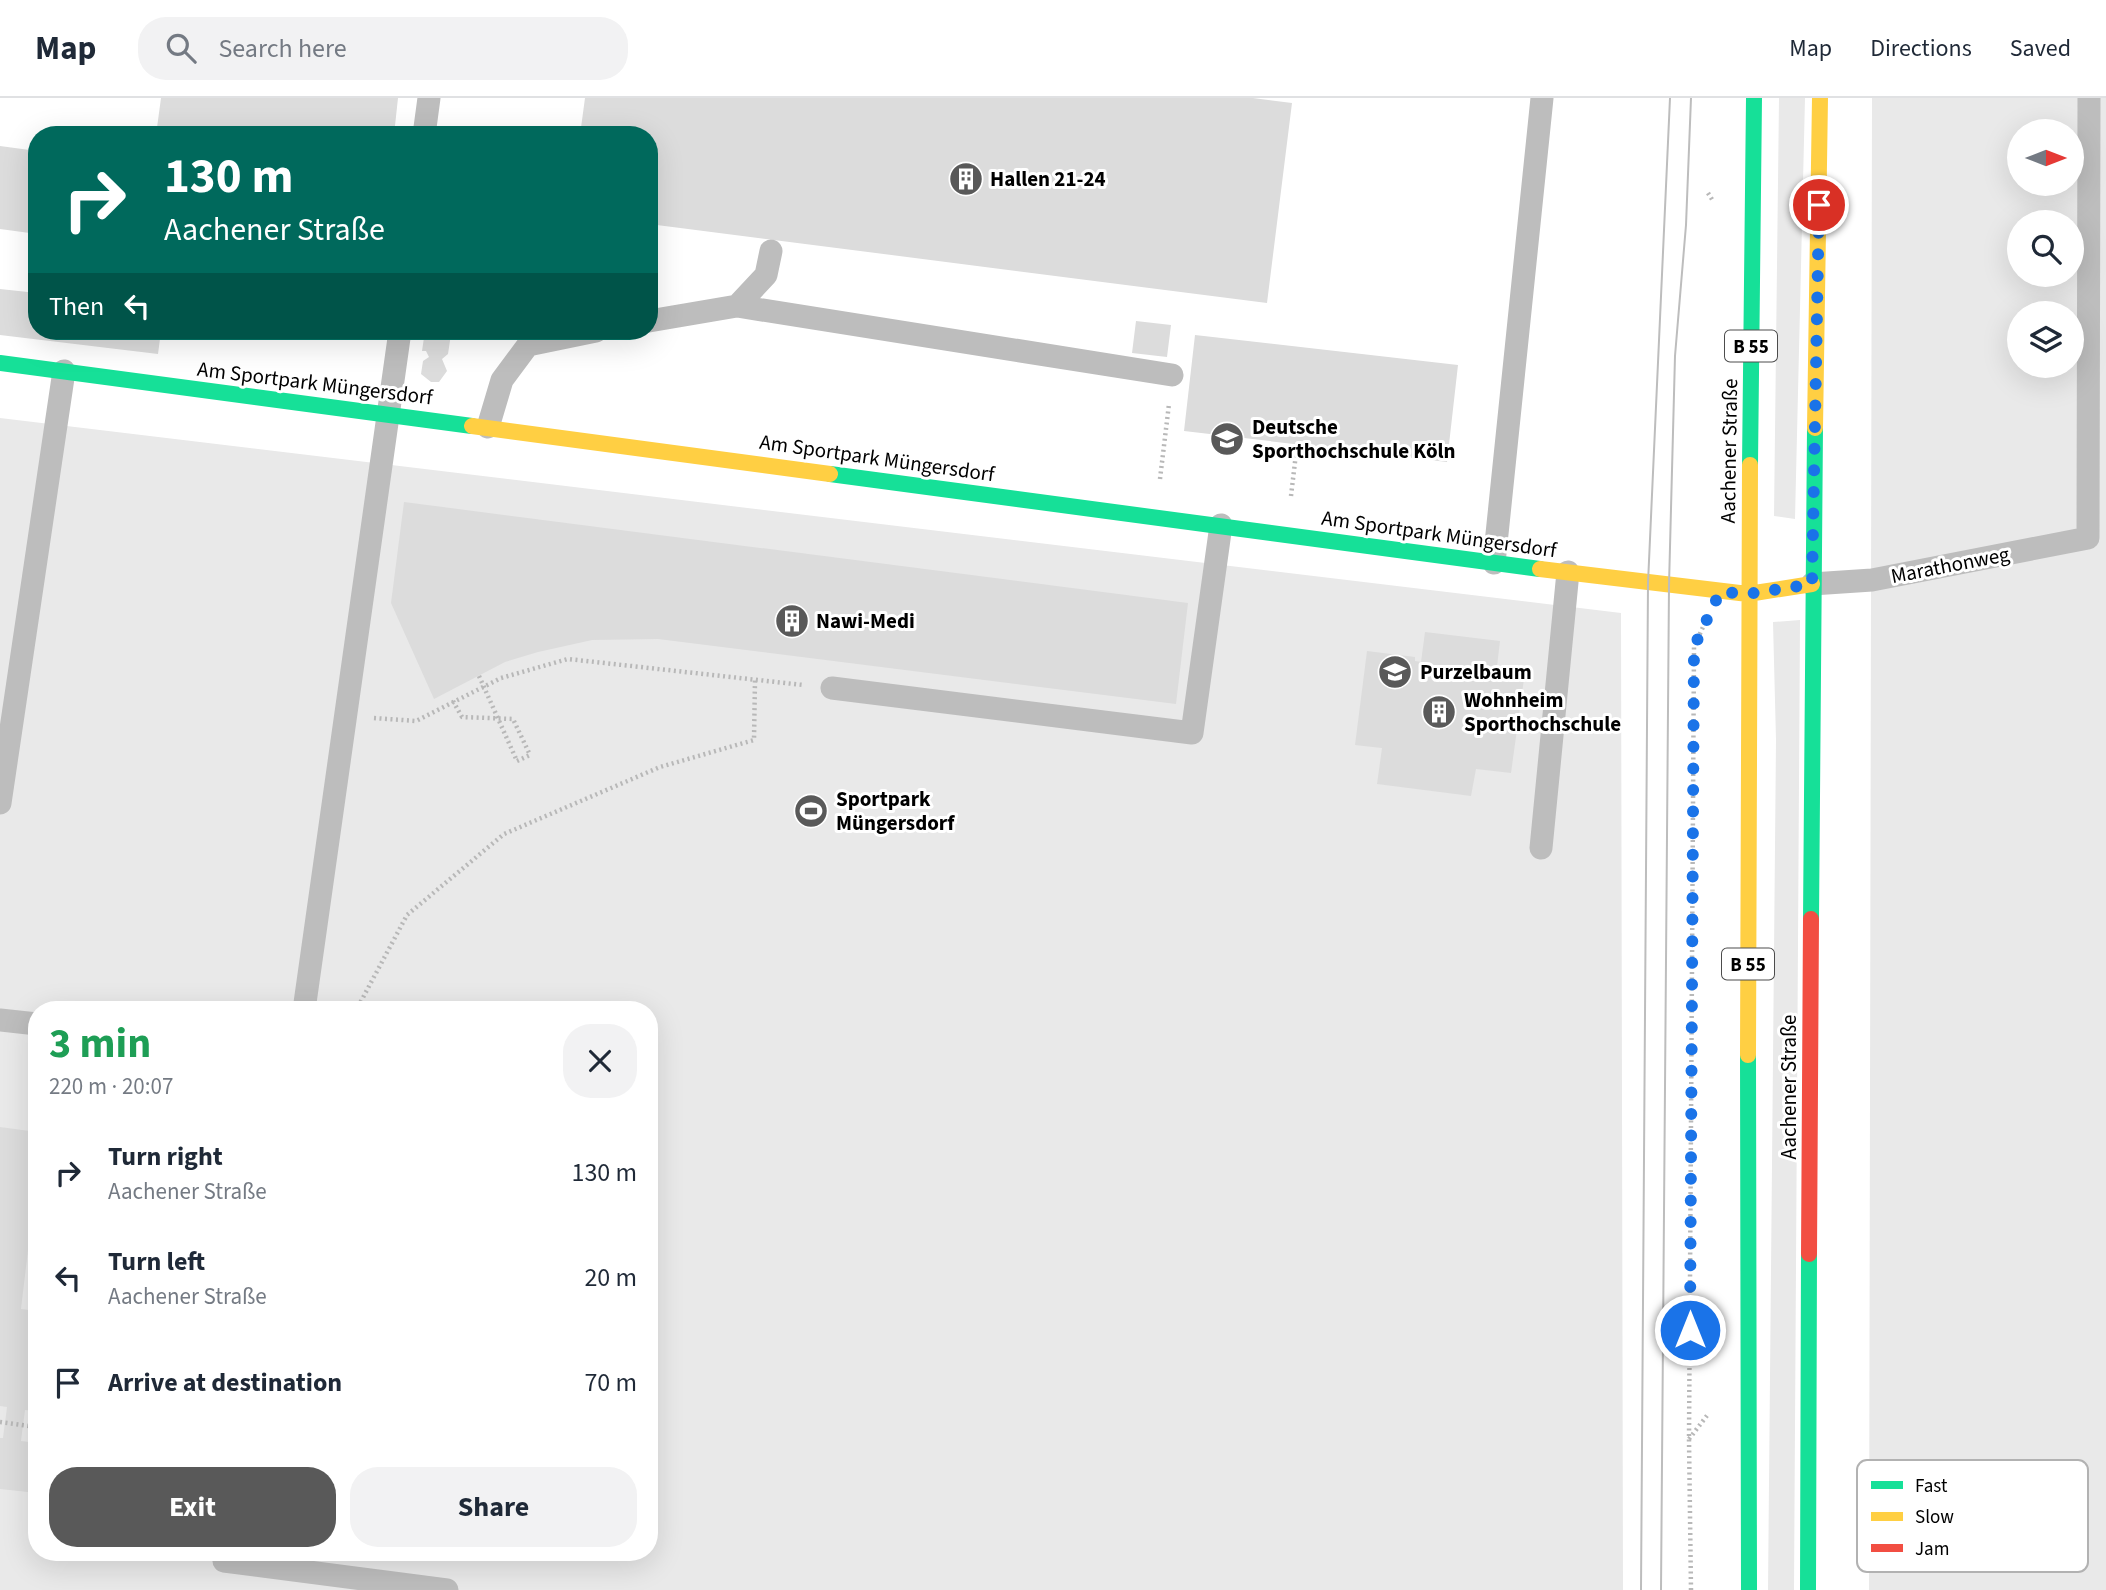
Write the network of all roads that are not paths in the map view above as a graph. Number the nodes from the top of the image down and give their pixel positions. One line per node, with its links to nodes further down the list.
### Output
1 (429, 98): 6 (lane)
2 (1542, 98): 18 (lane)
3 (1754, 98): 21 (main road, Aachener Straße / B 55)
4 (1820, 98): 20 (main road, Aachener Straße)
5 (2089, 98): 20 (lane, Marathonweg)
6 (425, 126)
7 (771, 251): 8 (lane)
8 (737, 306): 9 (lane); 14 (lane)
9 (658, 319)
10 (399, 340): 15 (lane)
11 (552, 340): 16 (lane)
12 (0, 363): 13 (main road, Am Sportpark Müngersdorf)
13 (64, 371): 15 (main road, Am Sportpark Müngersdorf); 23 (lane)
14 (1172, 376)
15 (390, 414): 16 (main road, Am Sportpark Müngersdorf); 25 (lane)
16 (488, 426): 17 (main road, Am Sportpark Müngersdorf)
17 (1221, 525): 18 (main road, Am Sportpark Müngersdorf); 22 (lane)
18 (1494, 563): 19 (main road, Am Sportpark Müngersdorf)
19 (1568, 572): 21 (main road, Am Sportpark Müngersdorf); 24 (lane)
20 (1812, 584): 21 (main road); 31 (main road, Aachener Straße)
21 (1748, 594): 30 (main road, Aachener Straße / B 55)
22 (831, 688)
23 (0, 803)
24 (1541, 848)
25 (304, 1001)
26 (0, 1020): 27 (lane)
27 (28, 1023)
28 (251, 1561): 29 (lane)
29 (447, 1590)
30 (1749, 1590)
31 (1808, 1590)

